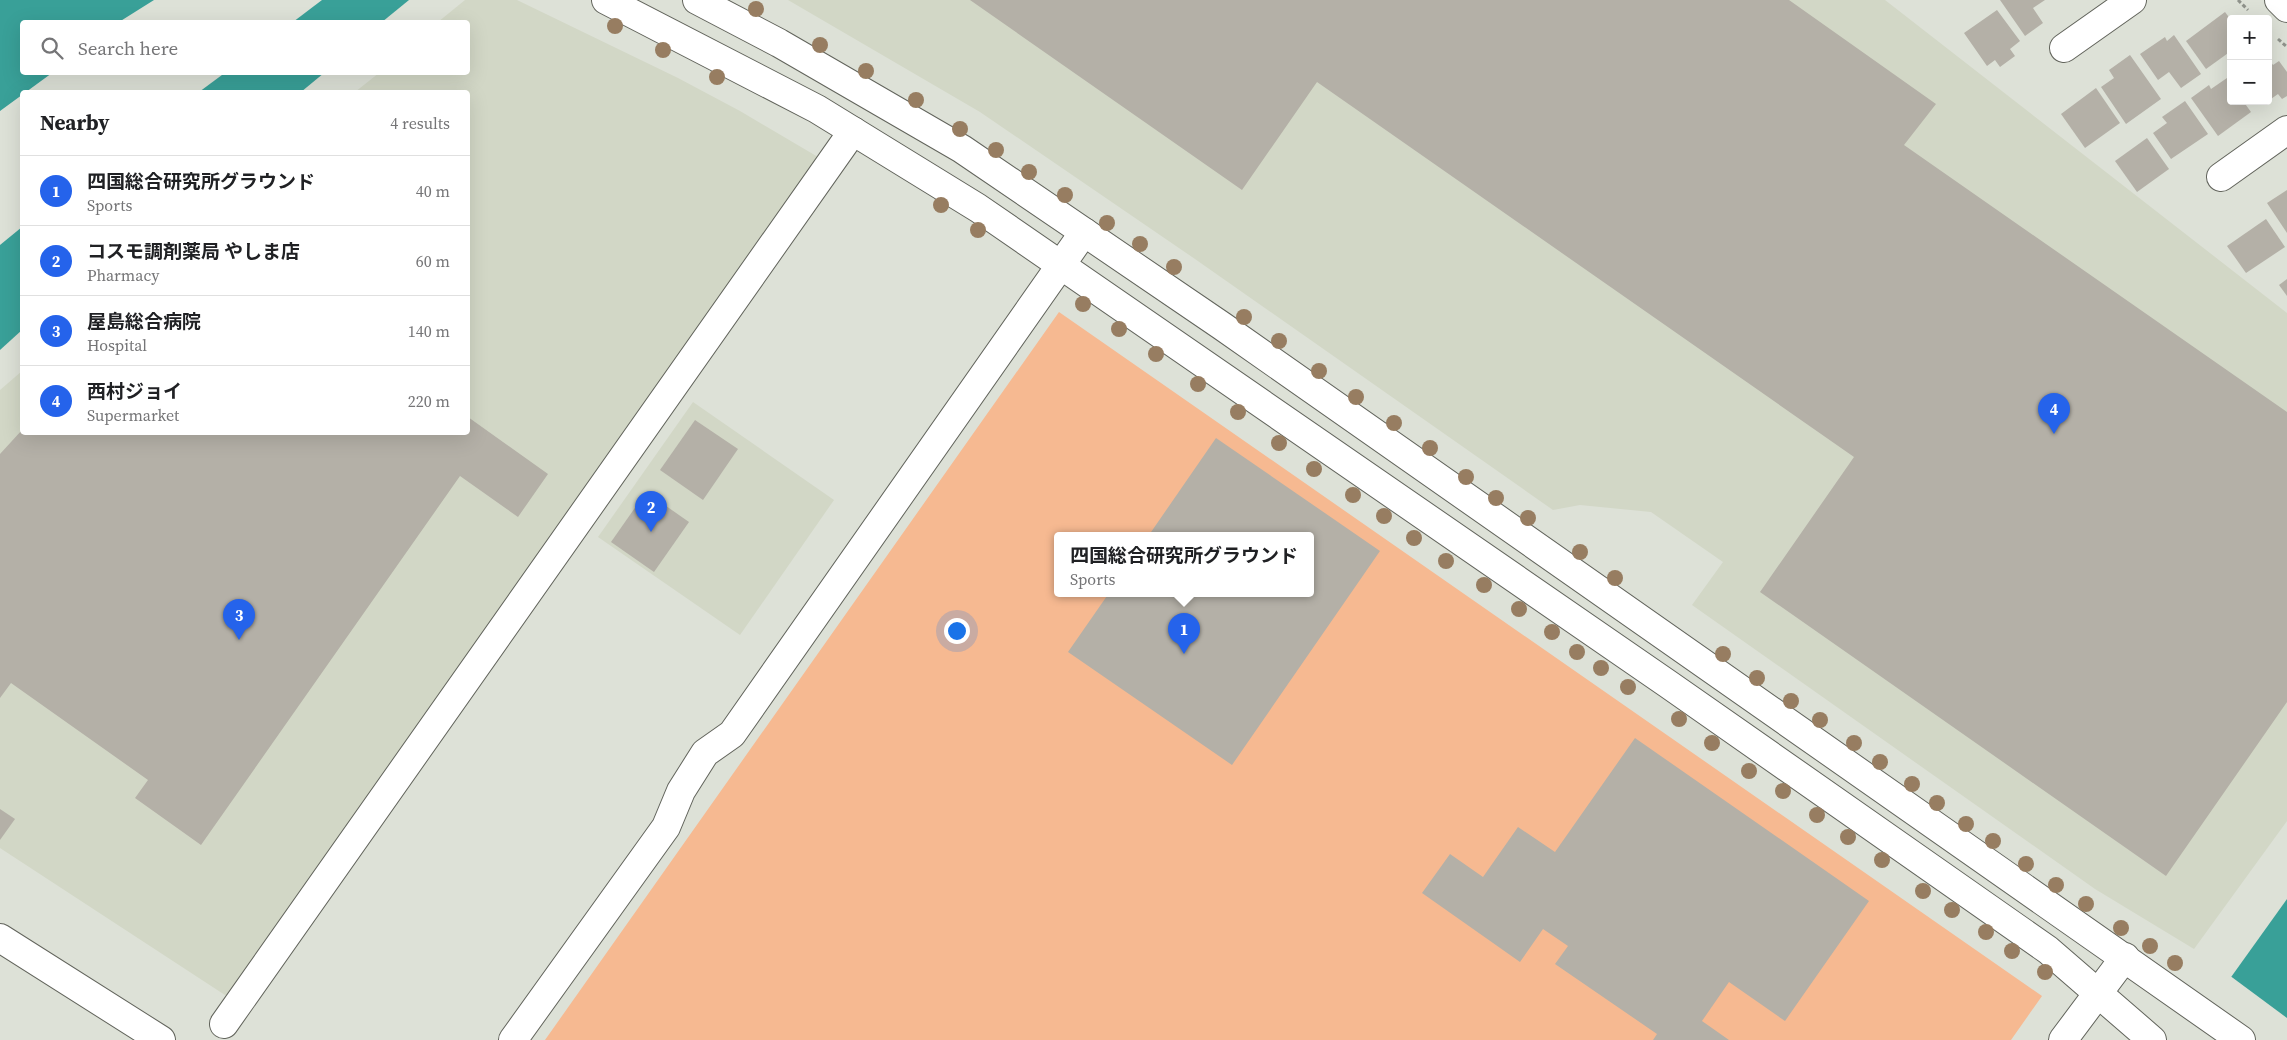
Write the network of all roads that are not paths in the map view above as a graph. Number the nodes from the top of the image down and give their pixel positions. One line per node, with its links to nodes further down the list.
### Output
1 (606, 0): 8 (street)
2 (698, 0): 10 (street)
3 (2132, 0): 6 (street)
4 (2279, 0): 5 (street)
5 (2287, 8)
6 (2064, 48)
7 (2287, 130): 9 (street)
8 (853, 131): 11 (street); 15 (street)
9 (2221, 177)
10 (1084, 232): 11 (street); 13 (street)
11 (1061, 265): 14 (street); 17 (street)
12 (0, 938): 16 (street)
13 (2125, 957): 14 (street); 20 (street)
14 (2098, 993): 18 (street); 19 (street)
15 (224, 1024)
16 (161, 1040)
17 (513, 1040)
18 (2063, 1040)
19 (2152, 1040)
20 (2242, 1040)

